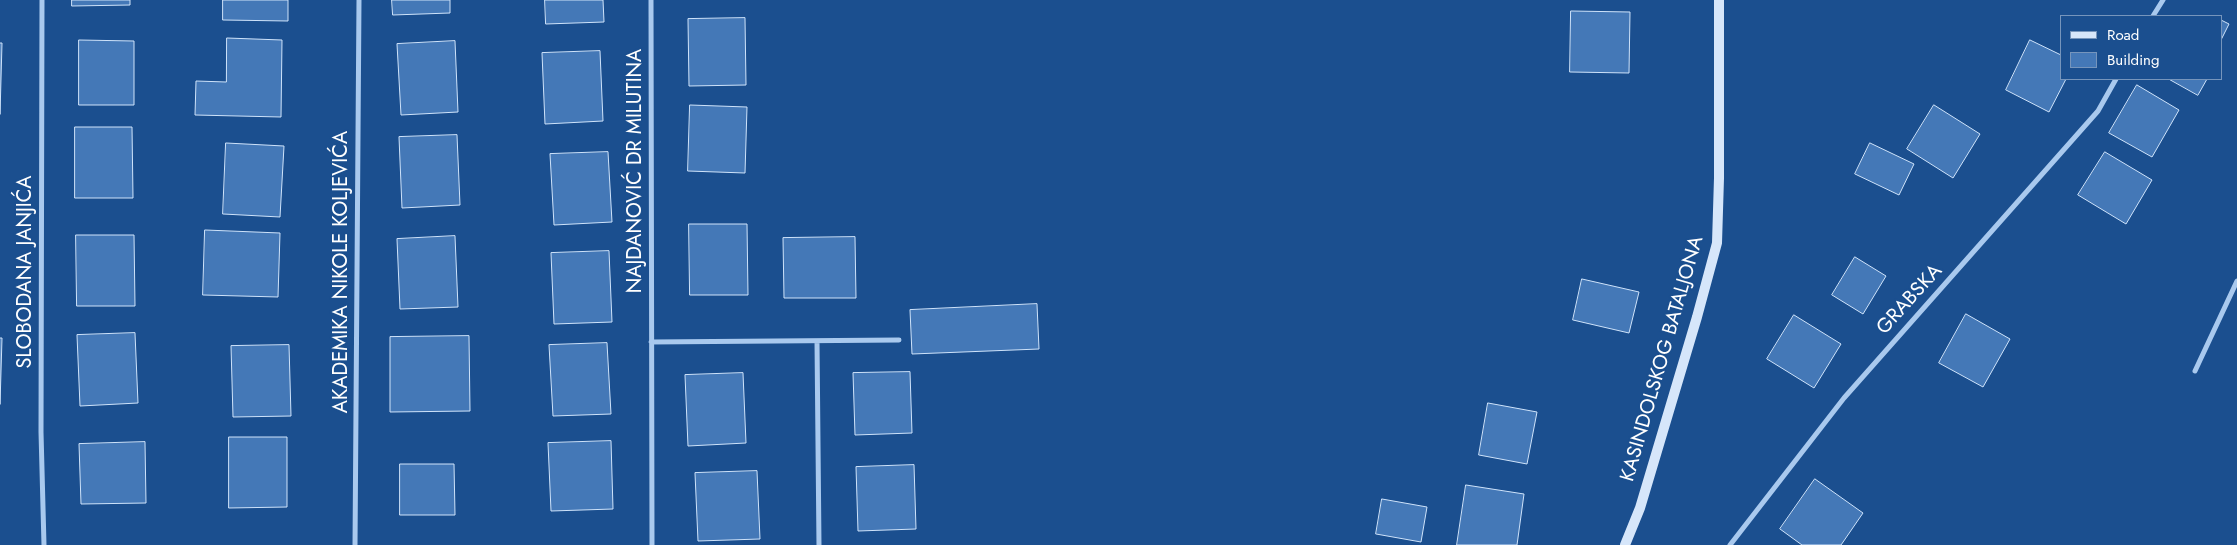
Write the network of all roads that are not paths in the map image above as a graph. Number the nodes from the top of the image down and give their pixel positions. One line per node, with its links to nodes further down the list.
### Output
1 (42, 0): 13 (street, SLOBODANA JANJIĆA)
2 (359, 0): 14 (street, AKADEMIKA NIKOLE KOLJEVIĆA)
3 (651, 0): 11 (street, NAJDANOVIĆ DR MILUTINA)
4 (1719, 0): 17 (street, KASINDOLSKOG BATALJONA)
5 (2163, 0): 6 (street)
6 (2154, 15)
7 (2115, 80): 18 (street, GRABSKA)
8 (2237, 281): 12 (street)
9 (899, 340): 10 (street)
10 (817, 341): 11 (street); 16 (street)
11 (651, 342): 15 (street, NAJDANOVIĆ DR MILUTINA)
12 (2195, 371)
13 (44, 545)
14 (355, 545)
15 (652, 545)
16 (819, 545)
17 (1625, 545)
18 (1730, 545)

